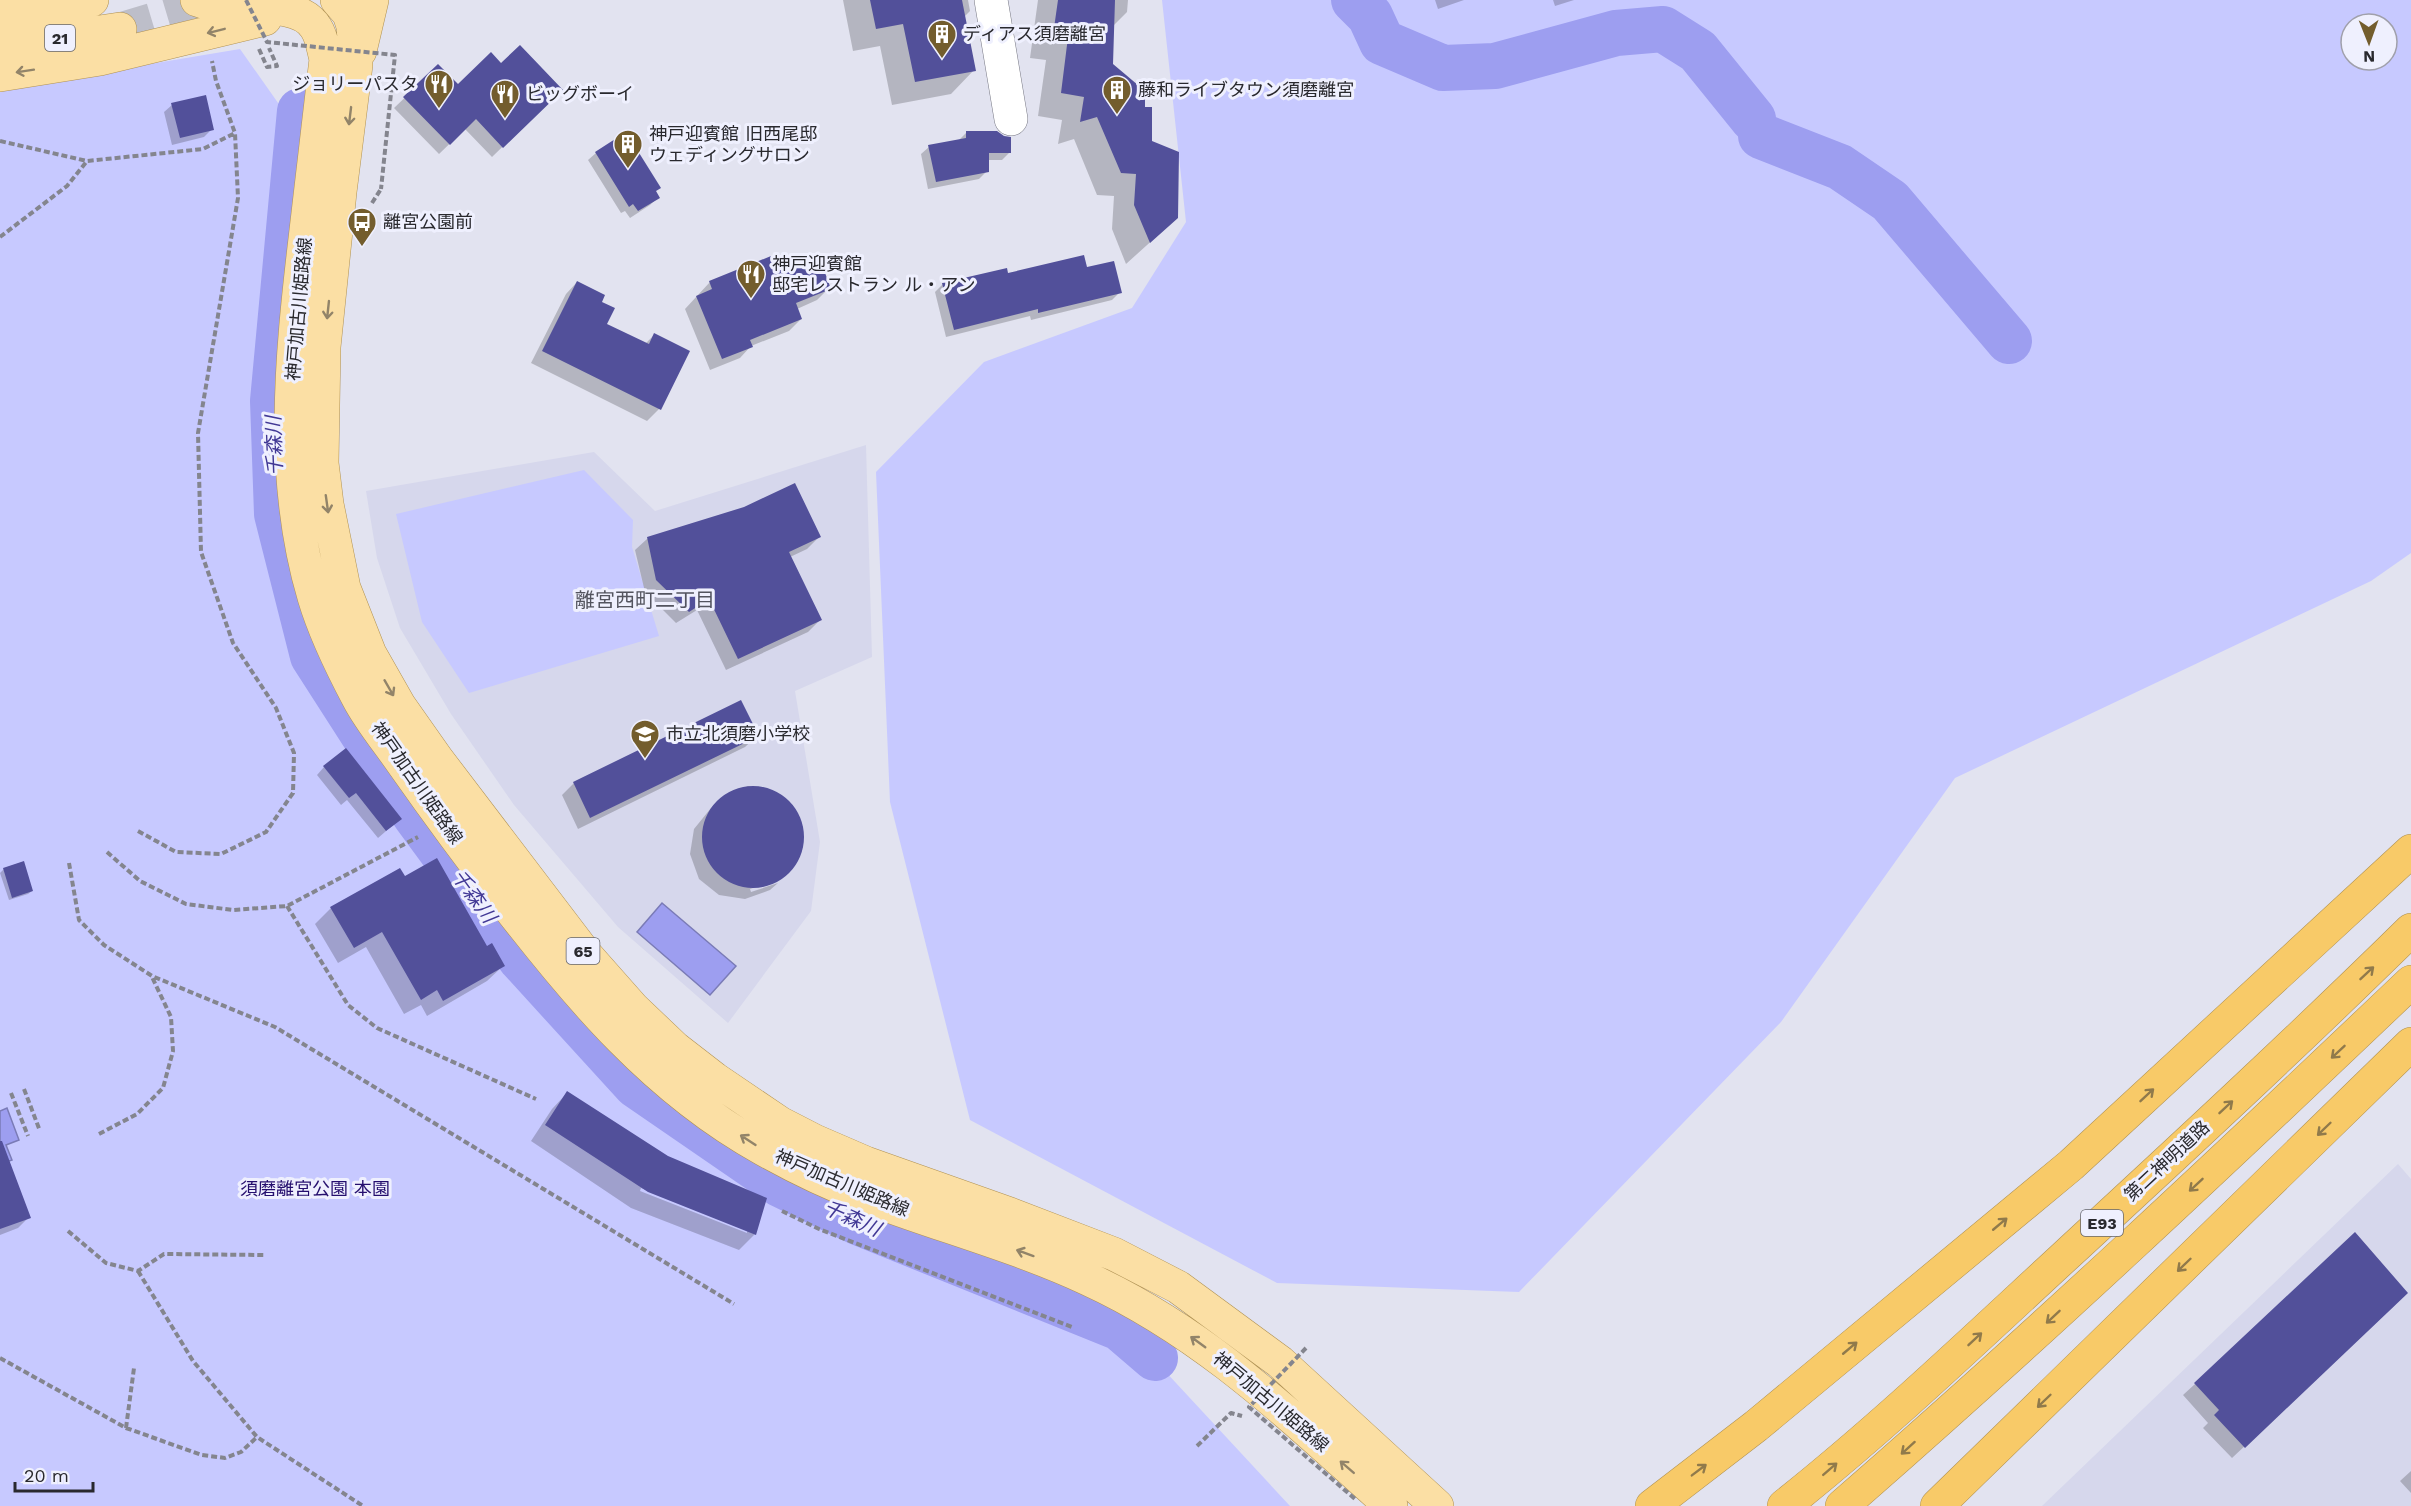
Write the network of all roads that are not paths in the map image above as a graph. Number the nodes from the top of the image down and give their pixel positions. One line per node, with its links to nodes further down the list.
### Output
1 (92, 0): 8 (main road)
2 (196, 0): 7 (main road)
3 (331, 0): 11 (street)
4 (337, 0): 11 (main road, 神戸加古川姫路線 / 65)
5 (372, 0): 11 (main road)
6 (991, 0): 13 (street)
7 (305, 5): 11 (main road, 神戸加古川姫路線 / 65); 12 (main road, one-way to 12)
8 (0, 16)
9 (120, 29): 10 (main road, 21)
10 (0, 47)
11 (341, 62): 18 (main road, 神戸加古川姫路線 / 65, one-way to 11); 19 (main road, 神戸加古川姫路線 / 65, one-way to 19)
12 (0, 75)
13 (1011, 120)
14 (2411, 851): 20 (highway, one-way to 14)
15 (2411, 930): 21 (highway, 第二神明道路 / E93, one-way to 15)
16 (2411, 982): 22 (highway, 第二神明道路 / E93, one-way to 22)
17 (2411, 1044): 23 (highway, one-way to 23)
18 (1391, 1506)
19 (1437, 1506)
20 (1652, 1506)
21 (1784, 1506)
22 (1842, 1506)
23 (1937, 1506)

